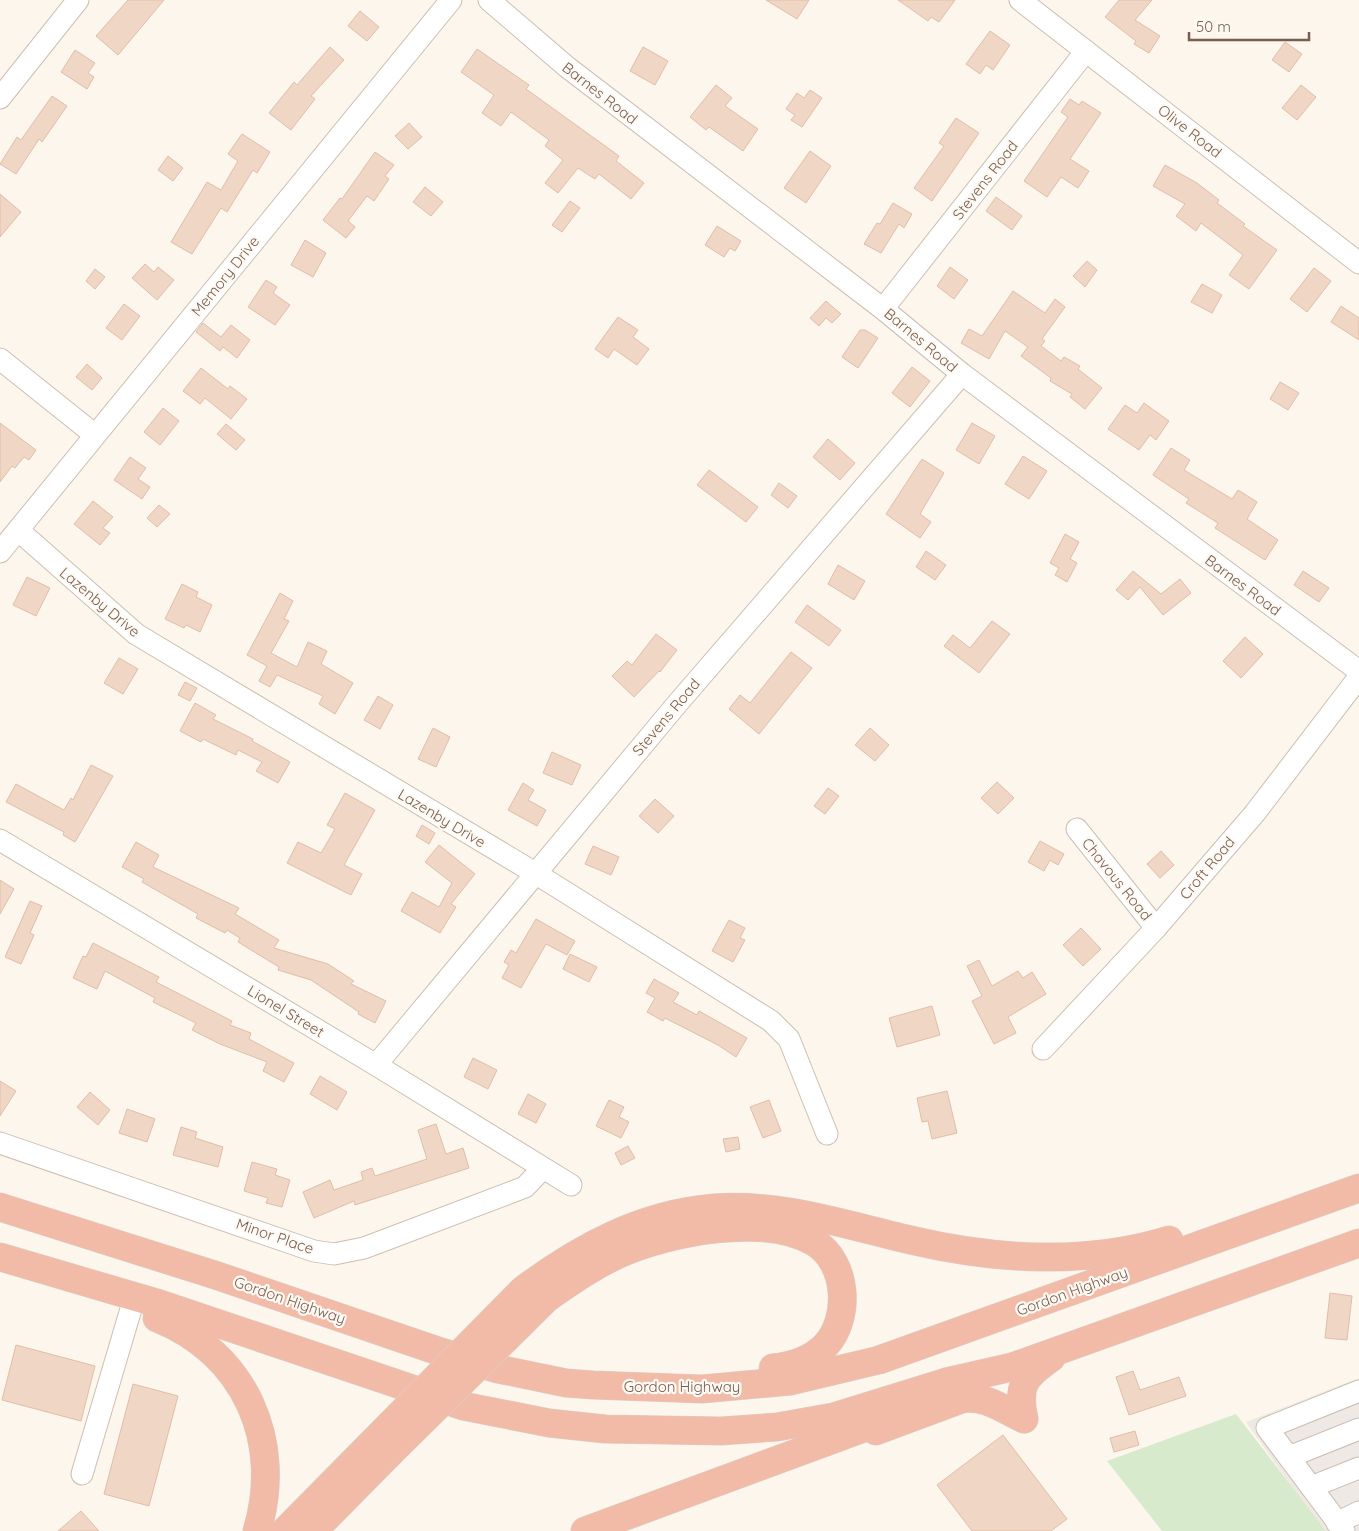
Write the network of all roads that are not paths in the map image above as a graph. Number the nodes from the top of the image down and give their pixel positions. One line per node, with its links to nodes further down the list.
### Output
1 (78, 0): 6 (street)
2 (451, 0): 11 (street, Memory Drive)
3 (489, 0): 8 (street, Barnes Road)
4 (1020, 0): 5 (street, Olive Road)
5 (1086, 51): 7 (street, Olive Road); 8 (street, Stevens Road)
6 (0, 98)
7 (1359, 263)
8 (883, 309): 10 (street, Barnes Road)
9 (4, 369): 11 (street)
10 (962, 374): 14 (street, Barnes Road); 18 (street, Stevens Road)
11 (95, 435): 12 (street, Memory Drive)
12 (18, 530): 13 (street, Memory Drive); 18 (street, Lazenby Drive)
13 (0, 552)
14 (1359, 672)
15 (1359, 677): 19 (street, Croft Road)
16 (1077, 829): 19 (street, Chavous Road)
17 (0, 840): 21 (street, Lionel Street)
18 (535, 873): 21 (street, Stevens Road); 22 (street, Lazenby Drive)
19 (1156, 928): 20 (street, Croft Road)
20 (1043, 1049)
21 (376, 1065): 24 (street, Lionel Street)
22 (827, 1134)
23 (0, 1143): 24 (street, Minor Place)
24 (542, 1169): 26 (street, Lionel Street)
25 (1359, 1174): 32 (highway)
26 (571, 1185)
27 (1359, 1188): 36 (highway, Gordon Highway)
28 (0, 1206): 36 (highway, Gordon Highway)
29 (1359, 1243): 34 (highway)
30 (0, 1257): 35 (highway)
31 (0, 1270): 33 (highway)
32 (535, 1294): 36 (highway); 40 (highway, bridge)
33 (131, 1310): 43 (street); 47 (highway)
34 (1065, 1348): 35 (highway); 39 (highway)
35 (1012, 1367): 39 (highway)
36 (593, 1385)
37 (1359, 1391): 41 (street)
38 (1359, 1429): 41 (street)
39 (818, 1444): 50 (highway)
40 (379, 1450): 48 (highway); 49 (highway)
41 (1288, 1457): 44 (street)
42 (1359, 1468): 44 (street)
43 (82, 1474)
44 (1311, 1487): 46 (street)
45 (1359, 1512): 46 (street)
46 (1341, 1527)
47 (258, 1531)
48 (285, 1531)
49 (313, 1531)
50 (585, 1531)

